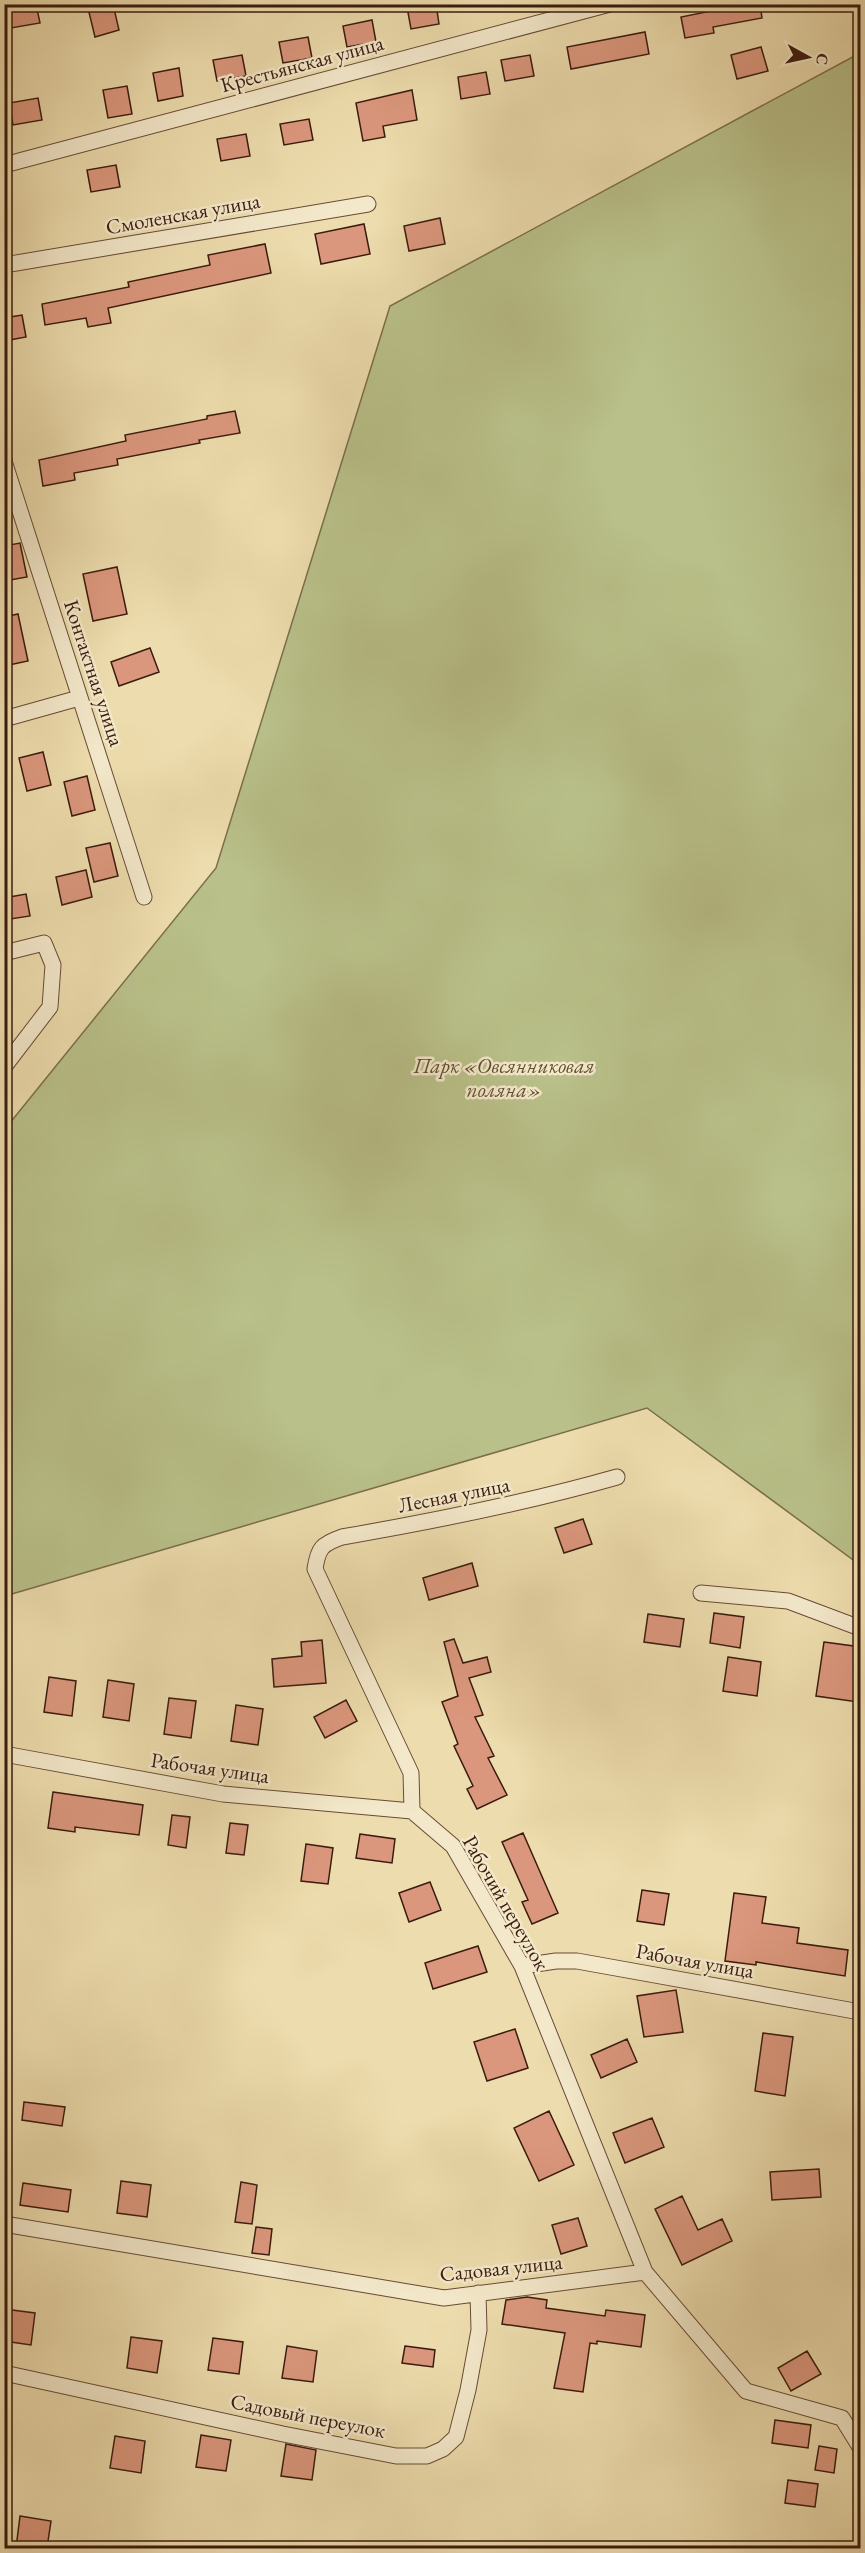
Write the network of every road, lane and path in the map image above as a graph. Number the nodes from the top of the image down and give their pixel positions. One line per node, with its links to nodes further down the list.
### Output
1 (610, 4): 2 (street, Крестьянская улица)
2 (4, 165)
3 (368, 204): 4 (street, Смоленская улица)
4 (4, 265)
5 (4, 461): 6 (street, Контактная улица)
6 (11, 507): 7 (street, Контактная улица)
7 (80, 698): 8 (street); 9 (street, Контактная улица)
8 (4, 718)
9 (144, 897)
10 (4, 953): 11 (street)
11 (4, 1067)
12 (617, 1477): 16 (street, Лесная улица)
13 (701, 1593): 14 (street)
14 (861, 1628)
15 (4, 1754): 16 (street, Рабочая улица)
16 (412, 1811): 17 (street, Рабочий переулок)
17 (522, 1966): 18 (street, Рабочая улица); 20 (street, Рабочий переулок)
18 (861, 2012)
19 (4, 2224): 21 (street, Садовая улица)
20 (645, 2272): 21 (street, Садовая улица); 23 (street)
21 (478, 2293): 22 (street, Садовый переулок)
22 (4, 2373)
23 (861, 2447)

